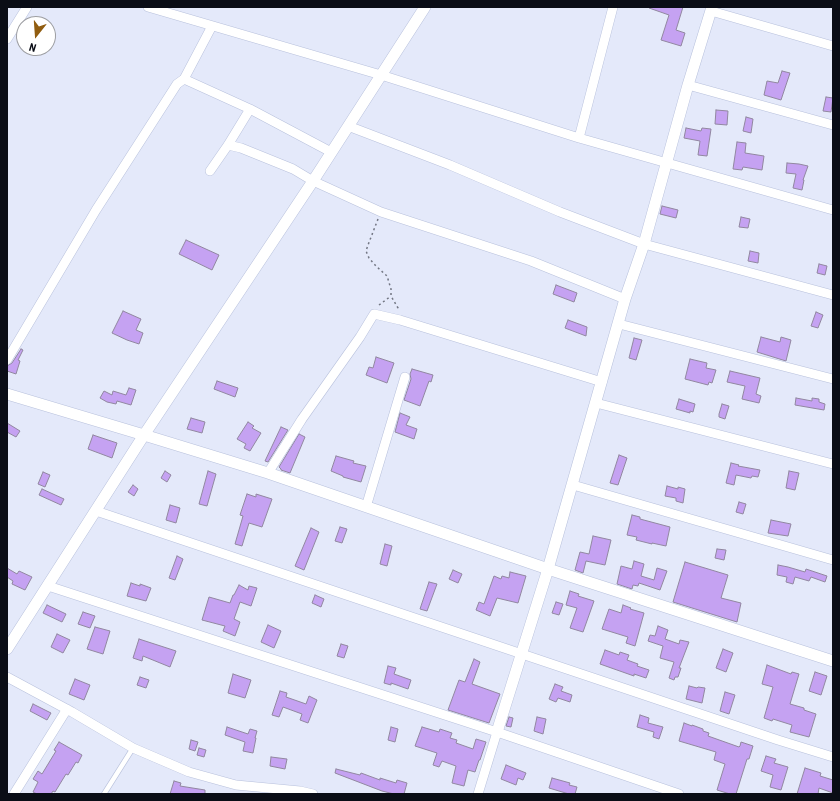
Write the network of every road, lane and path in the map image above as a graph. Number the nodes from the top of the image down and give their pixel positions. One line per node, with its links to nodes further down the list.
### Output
1 (27, 7): 7 (street)
2 (148, 7): 6 (street)
3 (425, 7): 9 (street)
4 (613, 7): 15 (street)
5 (711, 9): 8 (street); 11 (street)
6 (212, 26): 9 (street); 10 (street)
7 (7, 38)
8 (833, 46)
9 (381, 75): 14 (street); 15 (street)
10 (184, 79): 12 (street); 30 (street)
11 (688, 84): 13 (street); 18 (street)
12 (250, 109): 16 (street); 17 (street)
13 (833, 125)
14 (348, 126): 17 (street); 23 (street)
15 (579, 138): 18 (street)
16 (228, 145): 19 (street); 20 (street)
17 (331, 152): 20 (street)
18 (666, 163): 21 (street); 23 (street)
19 (210, 171)
20 (313, 181): 22 (street); 36 (street)
21 (833, 210)
22 (381, 212): 25 (path); 26 (street)
23 (644, 244): 24 (street); 26 (street)
24 (833, 295)
25 (391, 296): 27 (path); 28 (path)
26 (625, 300): 29 (street)
27 (374, 314): 28 (street); 38 (street)
28 (400, 320): 33 (street)
29 (619, 324): 32 (street); 33 (street)
30 (7, 360)
31 (404, 377): 40 (street)
32 (833, 379)
33 (602, 382): 35 (street)
34 (7, 394): 36 (street)
35 (596, 403): 37 (street); 39 (street)
36 (144, 435): 38 (street); 41 (street)
37 (833, 464)
38 (268, 473): 40 (street)
39 (573, 485): 42 (street); 43 (street)
40 (366, 507): 43 (street)
41 (96, 511): 44 (street); 46 (street)
42 (833, 560)
43 (548, 569): 46 (street); 47 (street)
44 (48, 586): 45 (street); 50 (street)
45 (7, 649)
46 (522, 654): 50 (street); 52 (street)
47 (833, 661)
48 (7, 677): 49 (street)
49 (67, 709): 51 (street); 53 (street)
50 (497, 732): 56 (street); 57 (street)
51 (133, 748): 54 (lane); 55 (street)
52 (833, 757)
53 (14, 794)
54 (104, 794)
55 (313, 794)
56 (478, 794)
57 (680, 794)

